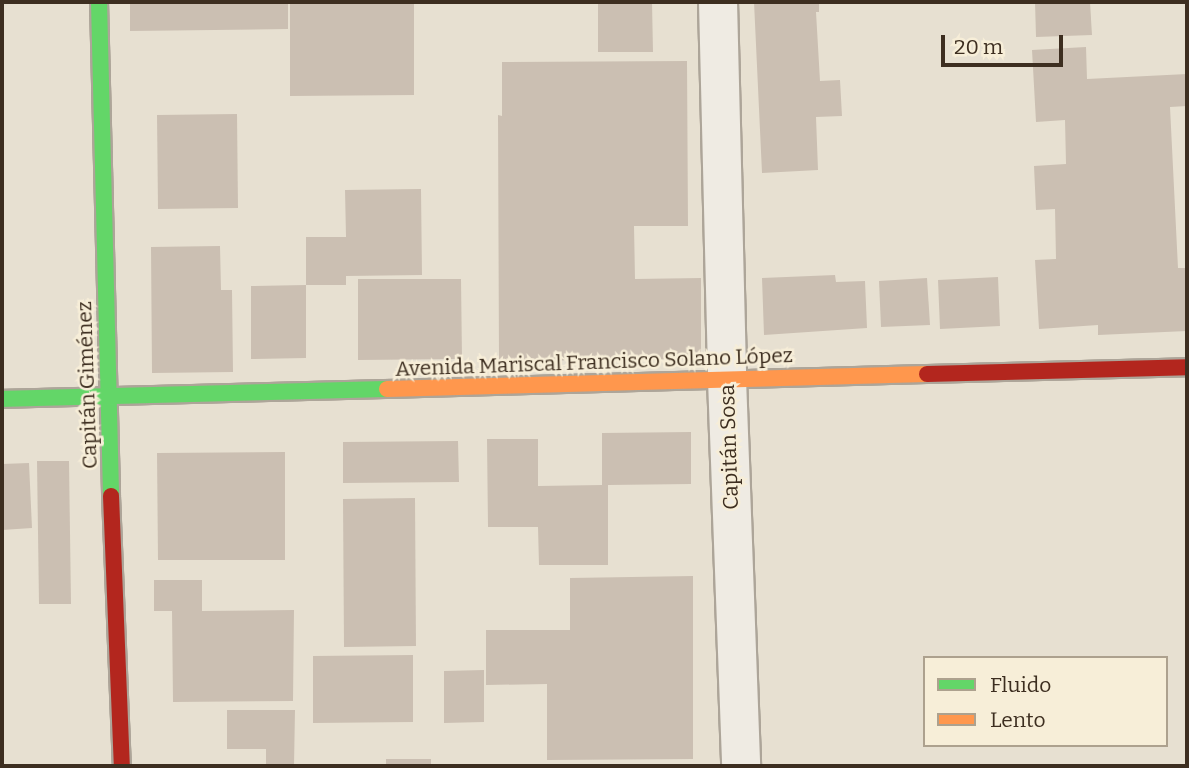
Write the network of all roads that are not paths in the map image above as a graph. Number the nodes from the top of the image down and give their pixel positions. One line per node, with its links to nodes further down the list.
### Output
1 (99, 2): 5 (main road, Capitán Giménez)
2 (718, 2): 4 (street, Capitán Sosa)
3 (1187, 367): 4 (main road, Avenida Mariscal Francisco Solano López)
4 (727, 379): 5 (main road, Avenida Mariscal Francisco Solano López); 8 (street, Capitán Sosa)
5 (107, 396): 6 (main road, Avenida Mariscal Francisco Solano López); 7 (main road, Capitán Giménez)
6 (2, 399)
7 (122, 766)
8 (741, 766)

